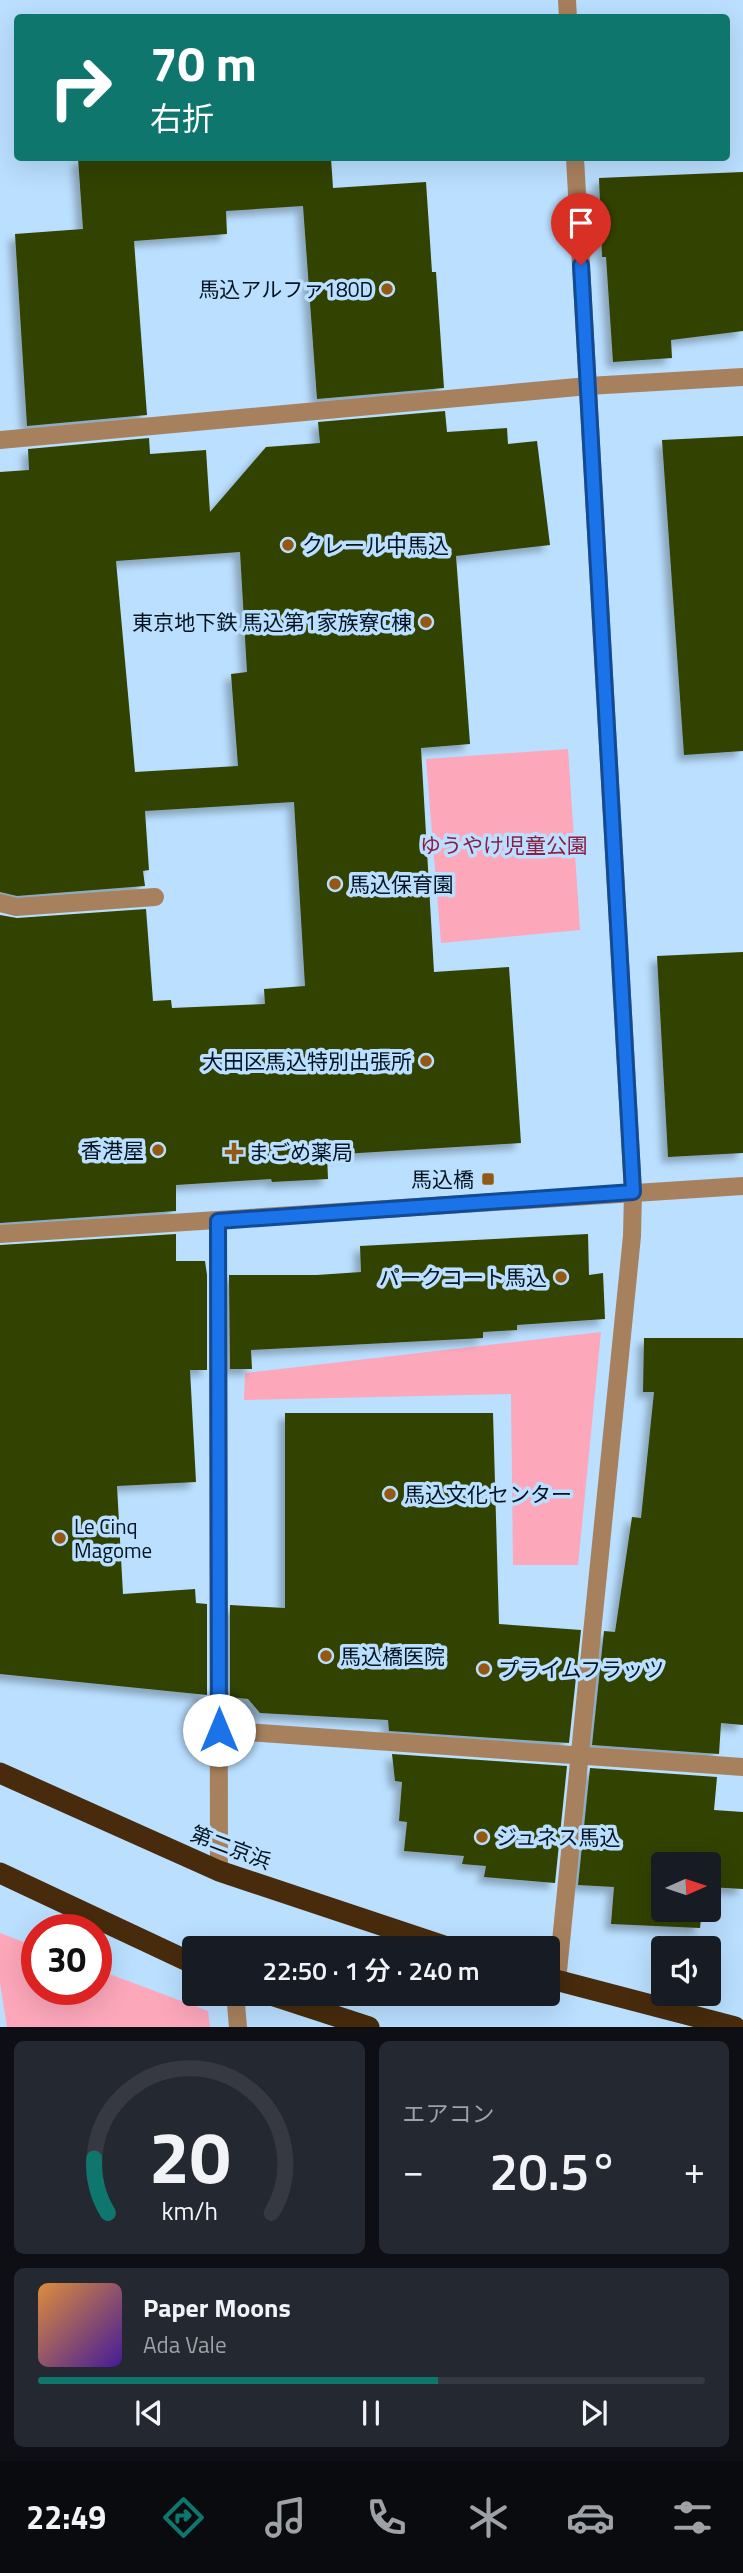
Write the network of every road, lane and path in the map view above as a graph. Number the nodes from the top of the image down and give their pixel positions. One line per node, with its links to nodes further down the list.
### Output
1 (575, 161): 3 (street)
2 (743, 377): 3 (street)
3 (588, 386): 4 (street); 8 (street)
4 (0, 440)
5 (155, 897): 6 (street)
6 (0, 903)
7 (743, 1186): 8 (street)
8 (633, 1192): 9 (street); 12 (street)
9 (218, 1221): 10 (street); 11 (street)
10 (0, 1234)
11 (219, 1730): 12 (street); 15 (street)
12 (580, 1756): 13 (street); 18 (street)
13 (743, 1768)
14 (0, 1773): 15 (highway, 第二京浜)
15 (219, 1871): 17 (highway, 第二京浜)
16 (0, 1873): 19 (highway)
17 (414, 1936)
18 (557, 1936)
19 (182, 1958)
20 (560, 1981): 25 (highway)
21 (237, 2006): 23 (street)
22 (305, 2006): 24 (highway)
23 (238, 2027)
24 (369, 2027)
25 (736, 2027)

